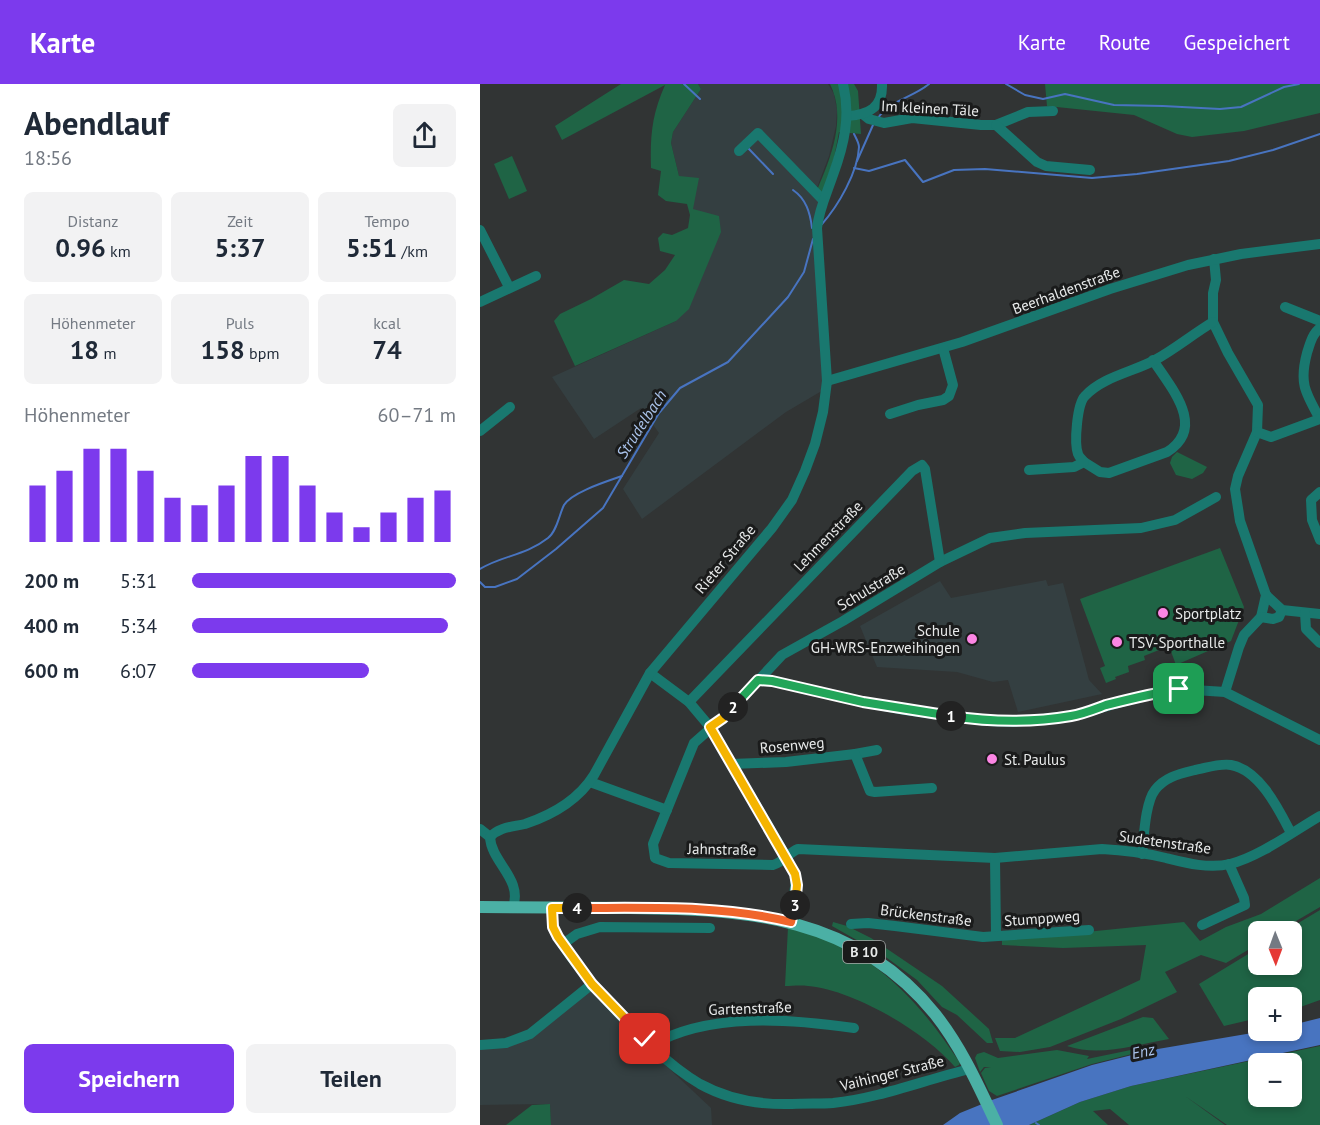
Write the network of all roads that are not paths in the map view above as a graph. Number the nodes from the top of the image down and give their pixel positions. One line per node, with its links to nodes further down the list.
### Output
1 (843, 84): 4 (street, Rieter Straße)
2 (882, 84): 5 (street)
3 (1053, 111): 6 (street, Im kleinen Täle)
4 (847, 116): 5 (street, Im kleinen Täle); 9 (street, Rieter Straße)
5 (866, 117): 6 (street, Im kleinen Täle)
6 (996, 125): 8 (street, Im kleinen Täle)
7 (744, 146): 9 (street)
8 (1090, 170)
9 (823, 200): 22 (street, Rieter Straße)
10 (480, 230): 14 (street)
11 (1320, 244): 12 (street, Beerhaldenstraße)
12 (1214, 259): 18 (street); 20 (street, Beerhaldenstraße)
13 (536, 276): 14 (street)
14 (509, 287): 15 (street)
15 (480, 302)
16 (1285, 307): 17 (street)
17 (1320, 321)
18 (1212, 322): 21 (street); 27 (street)
19 (1320, 328): 25 (street)
20 (943, 348): 22 (street, Beerhaldenstraße); 24 (street)
21 (1154, 360): 28 (street); 28 (street)
22 (826, 381): 40 (street, Rieter Straße)
23 (510, 407): 26 (street)
24 (890, 414)
25 (1320, 419): 27 (street)
26 (480, 431)
27 (1257, 432): 34 (street)
28 (1084, 462): 29 (street)
29 (1029, 470)
30 (1320, 492): 32 (street)
31 (1216, 497): 33 (street, Schulstraße)
32 (1320, 540)
33 (940, 562): 41 (street, Schulstraße); 43 (street, Lehmenstraße)
34 (1266, 595): 35 (street); 38 (street)
35 (1282, 610): 36 (street); 38 (street)
36 (1305, 613): 37 (street); 39 (street)
37 (1320, 614)
38 (1261, 617): 42 (street)
39 (1320, 643)
40 (650, 673): 43 (street); 49 (street, Rieter Straße)
41 (758, 680): 42 (street); 44 (street, Schulstraße)
42 (1225, 692): 45 (street)
43 (689, 702): 44 (street)
44 (710, 727): 48 (street); 51 (street, Schulstraße)
45 (1320, 740)
46 (877, 750): 47 (street, Rosenweg)
47 (855, 754): 48 (street, Rosenweg); 50 (street)
48 (731, 764): 58 (street)
49 (590, 782): 51 (street); 55 (street, Rieter Straße)
50 (932, 788)
51 (667, 810): 57 (street, Schulstraße)
52 (1320, 816): 54 (street, Sudetenstraße)
53 (480, 829): 55 (street)
54 (1291, 832): 56 (street); 60 (street, Sudetenstraße)
55 (490, 837): 62 (street)
56 (1142, 854): 59 (street, Sudetenstraße); 60 (street, Sudetenstraße)
57 (655, 858): 58 (street, Jahnstraße)
58 (787, 858): 59 (street, Sudetenstraße); 64 (street)
59 (995, 858): 69 (street)
60 (1229, 864): 66 (street)
61 (480, 907): 62 (main road, B 10)
62 (513, 907): 63 (main road, B 10)
63 (552, 908): 64 (main road, B 10); 70 (street, Vaihinger Straße)
64 (791, 922): 75 (main road, B 10)
65 (851, 924): 69 (street, Brückenstraße)
66 (1202, 925)
67 (710, 928): 70 (street)
68 (1089, 930): 69 (street, Stumppweg)
69 (996, 936)
70 (563, 944): 71 (street, Vaihinger Straße)
71 (592, 984): 73 (street); 74 (street, Vaihinger Straße)
72 (854, 1028): 74 (street, Gartenstraße)
73 (480, 1045)
74 (652, 1045): 75 (street, Vaihinger Straße)
75 (970, 1069): 76 (main road, B 10)
76 (997, 1125)

